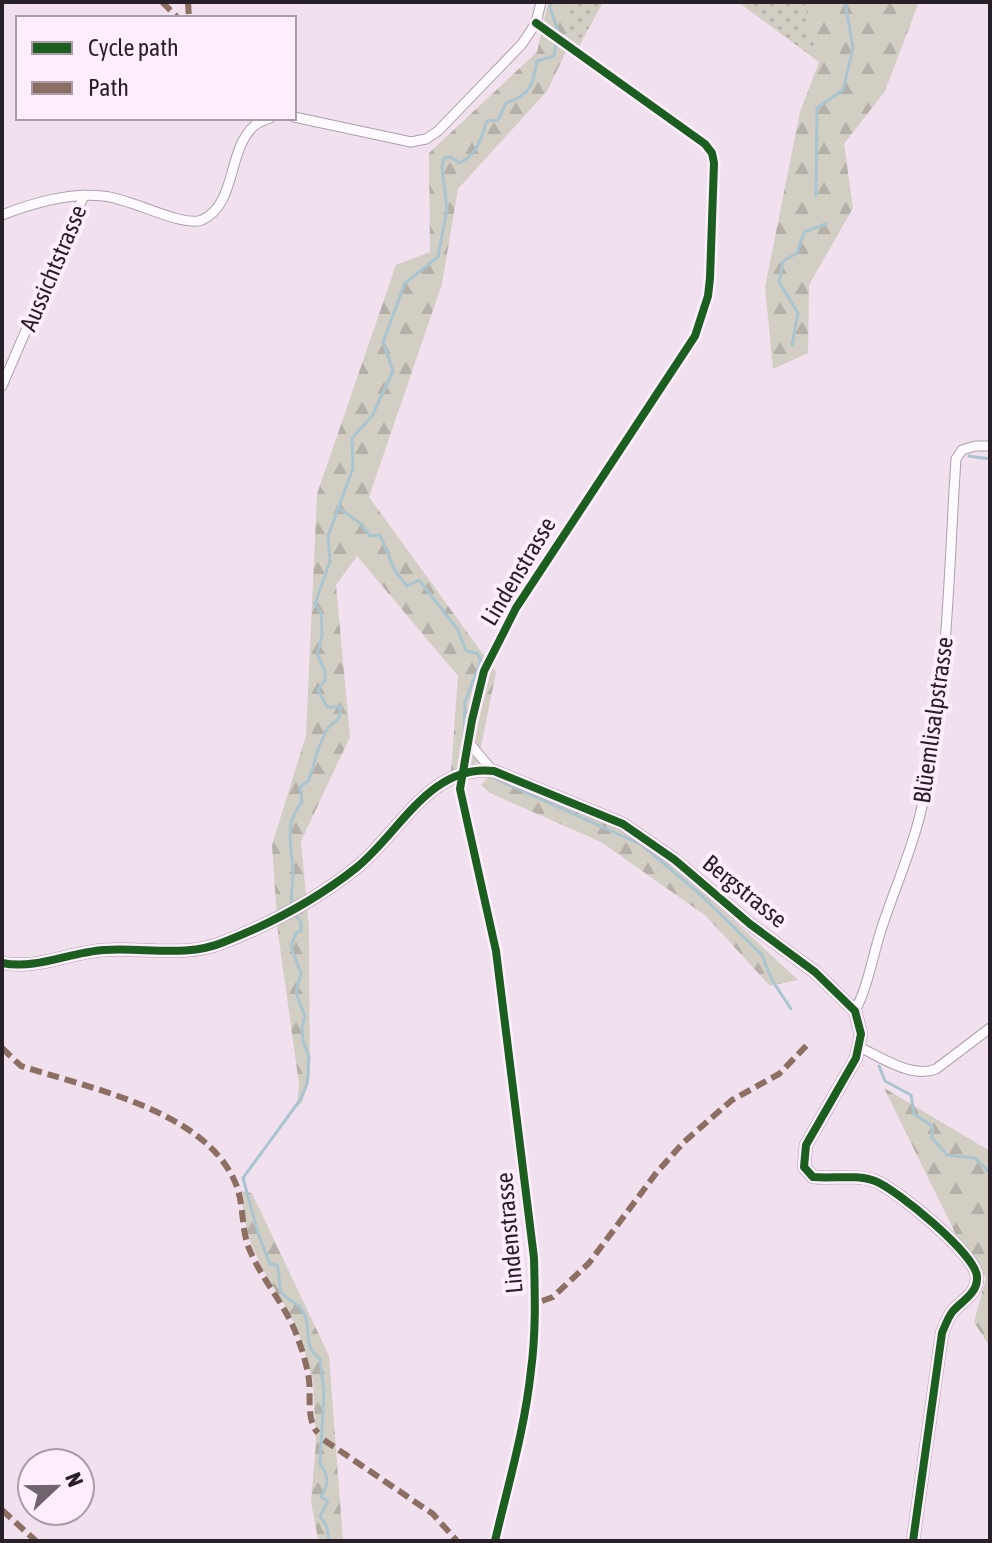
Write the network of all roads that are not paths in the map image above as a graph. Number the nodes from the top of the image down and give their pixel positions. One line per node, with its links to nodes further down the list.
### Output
1 (541, 2): 2 (street)
2 (536, 23): 3 (street); 9 (street, Lindenstrasse)
3 (296, 117)
4 (266, 120): 5 (street)
5 (84, 195): 6 (street); 7 (street, Aussichtstrasse)
6 (2, 215)
7 (2, 386)
8 (990, 446): 13 (street, Blüemlisalpstrasse)
9 (470, 744): 10 (street); 11 (street, Lindenstrasse)
10 (492, 770): 11 (street); 13 (street, Bergstrasse)
11 (463, 775): 12 (street); 16 (street, Lindenstrasse)
12 (2, 963)
13 (855, 1011): 15 (street)
14 (990, 1028): 15 (street)
15 (859, 1047): 17 (street)
16 (495, 1541)
17 (913, 1541)

